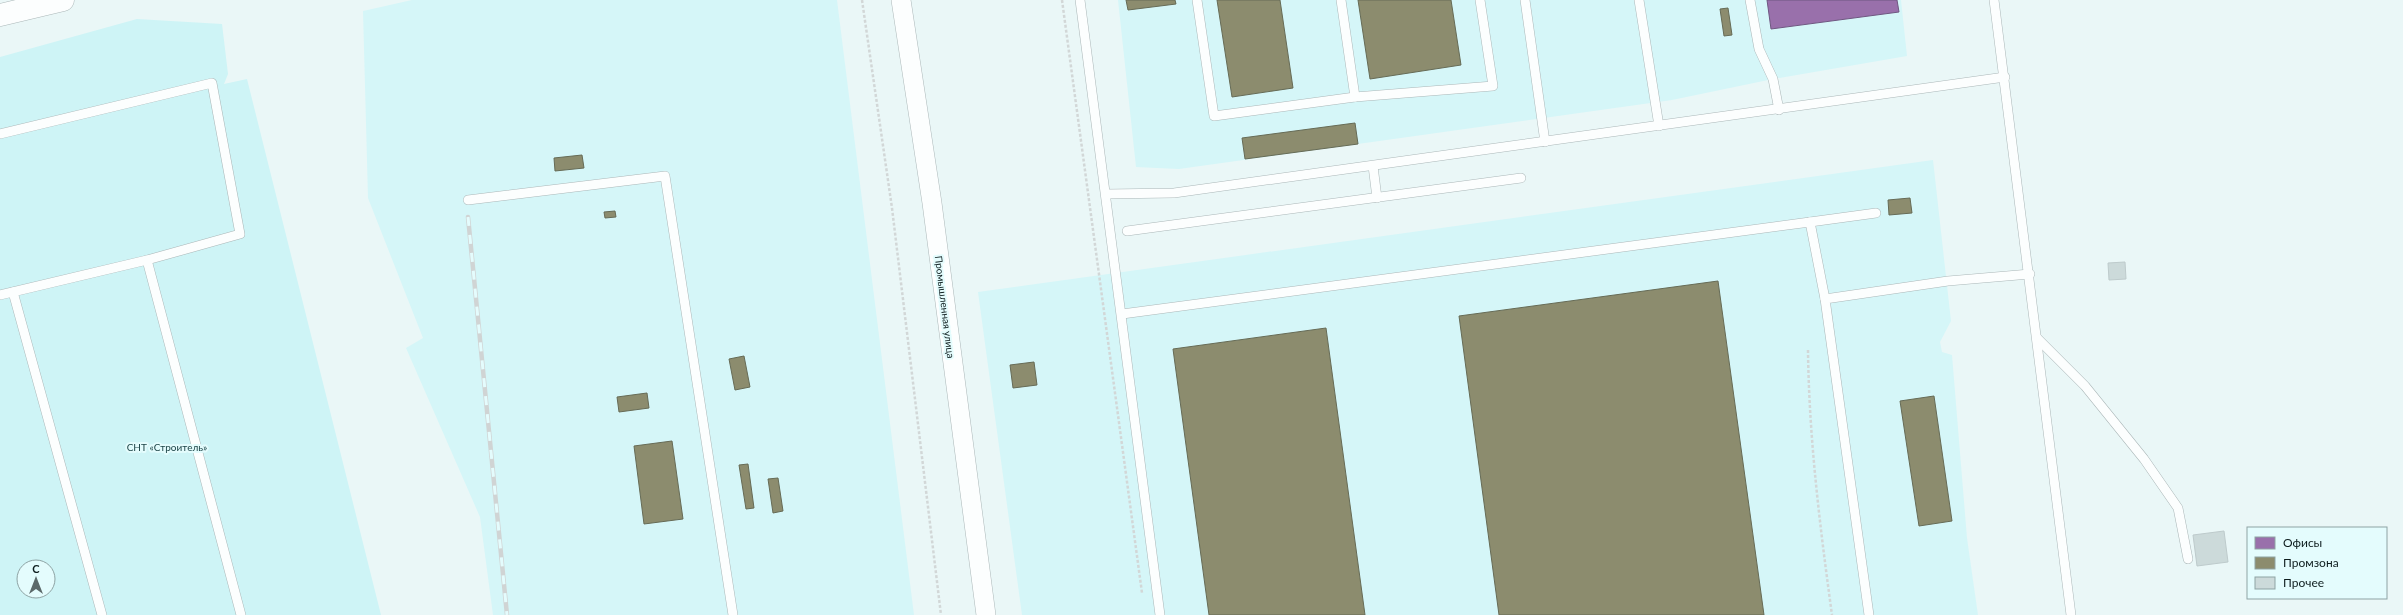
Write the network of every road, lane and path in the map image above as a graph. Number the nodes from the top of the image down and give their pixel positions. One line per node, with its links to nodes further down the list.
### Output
1 (63, 0): 13 (street)
2 (862, 0): 41 (path)
3 (901, 0): 42 (street, Промышленная улица)
4 (1062, 0): 37 (path)
5 (1080, 0): 22 (lane)
6 (1197, 0): 15 (lane)
7 (1341, 0): 15 (lane)
8 (1480, 0): 15 (lane)
9 (1525, 0): 19 (lane)
10 (1639, 0): 17 (lane)
11 (1750, 0): 16 (lane)
12 (1994, 0): 14 (lane)
13 (5, 9)
14 (2005, 77): 16 (lane); 29 (lane)
15 (1355, 97)
16 (1779, 110): 17 (lane)
17 (1659, 126): 19 (lane)
18 (0, 134): 28 (lane)
19 (1546, 142): 20 (lane)
20 (1373, 166): 22 (lane); 23 (lane)
21 (1521, 178): 23 (lane)
22 (1106, 194): 33 (lane)
23 (1377, 198): 27 (lane)
24 (468, 200): 40 (lane)
25 (1876, 213): 26 (lane)
26 (1810, 222): 32 (lane); 33 (lane)
27 (1127, 231)
28 (147, 260): 30 (lane); 39 (lane)
29 (2030, 274): 32 (lane); 34 (lane)
30 (13, 292): 31 (lane); 38 (lane)
31 (0, 295)
32 (1825, 299): 45 (lane)
33 (1122, 314): 43 (lane)
34 (2036, 338): 36 (lane); 46 (lane)
35 (1808, 350): 44 (path)
36 (2188, 559)
37 (1143, 599)
38 (102, 615)
39 (240, 615)
40 (733, 615)
41 (942, 615)
42 (986, 615)
43 (1160, 615)
44 (1832, 615)
45 (1869, 615)
46 (2071, 615)

